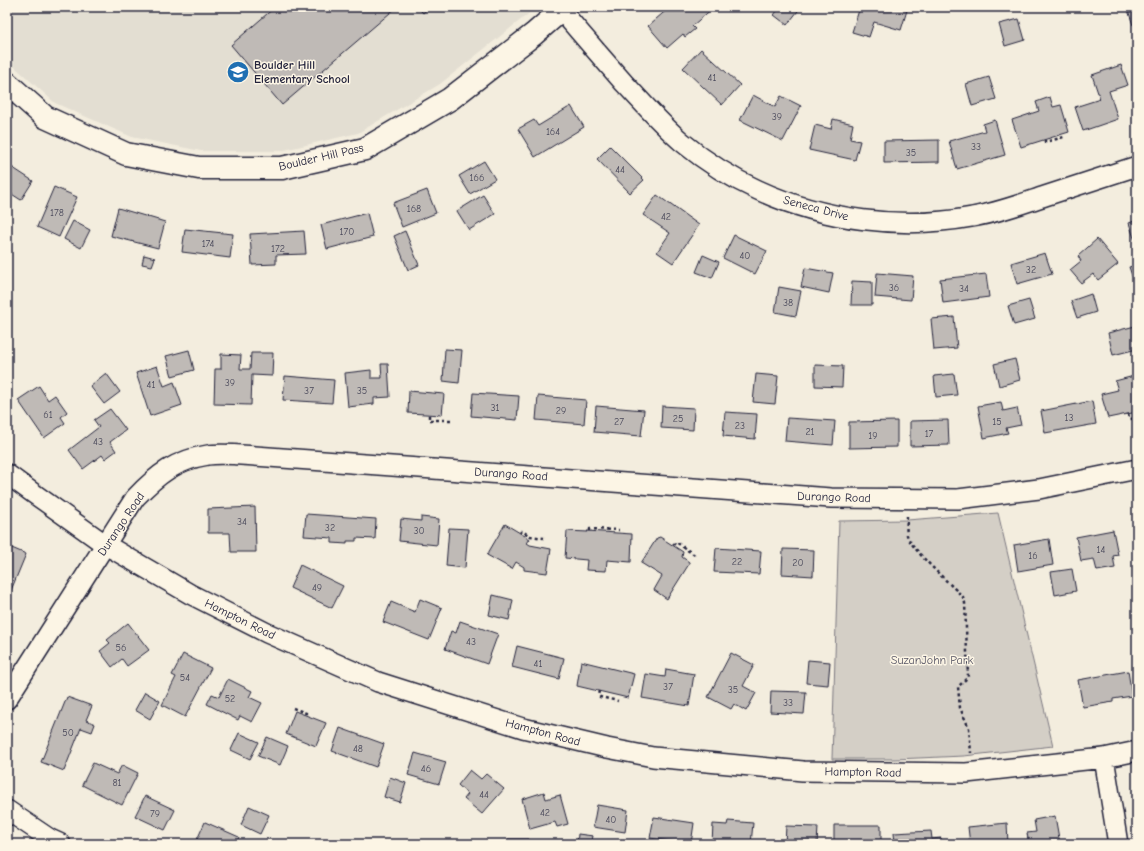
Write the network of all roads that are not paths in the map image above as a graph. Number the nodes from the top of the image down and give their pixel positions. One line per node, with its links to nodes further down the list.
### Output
1 (563, 8): 2 (street, Boulder Hill Pass); 3 (street, Seneca Drive)
2 (7, 83)
3 (1137, 166)
4 (1137, 469): 6 (street, Durango Road)
5 (7, 474): 6 (street, Hampton Road)
6 (106, 545): 7 (street, Durango Road); 9 (street, Hampton Road)
7 (7, 699)
8 (1137, 751): 9 (street, Hampton Road)
9 (1104, 758): 12 (street)
10 (7, 810): 11 (street)
11 (61, 844)
12 (1118, 844)

